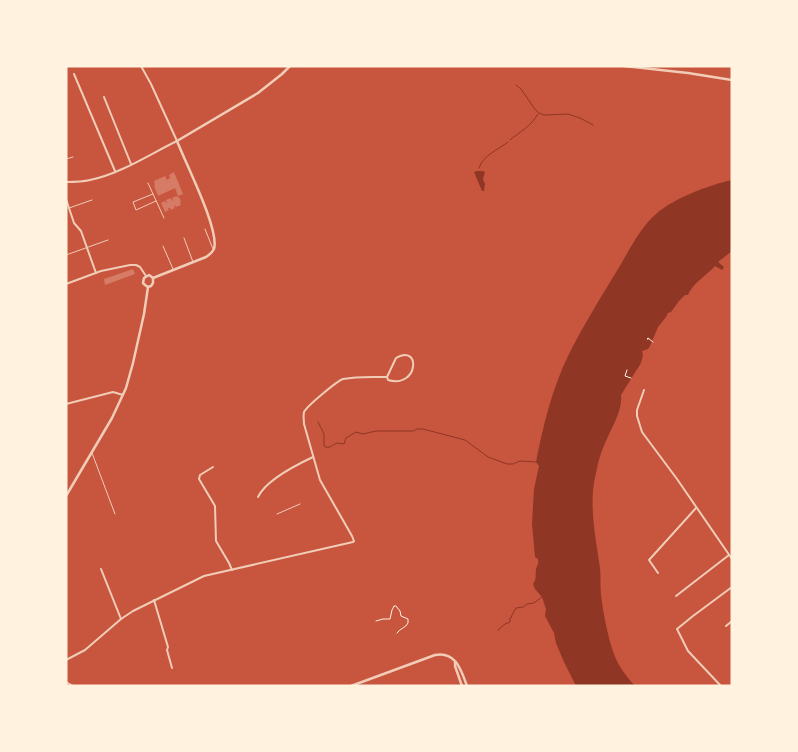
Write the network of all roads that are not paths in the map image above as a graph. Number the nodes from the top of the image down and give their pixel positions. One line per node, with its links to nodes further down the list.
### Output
1 (141, 66): 7 (street)
2 (290, 66): 7 (street)
3 (624, 66): 5 (street)
4 (74, 74): 11 (street)
5 (732, 80)
6 (104, 96): 10 (street)
7 (177, 141): 10 (street); 25 (street)
8 (72, 157): 9 (street)
9 (66, 159)
10 (131, 164): 11 (street)
11 (115, 171): 12 (street)
12 (66, 182)
13 (148, 183): 14 (street)
14 (153, 194): 17 (street); 17 (street)
15 (66, 199): 18 (street)
16 (92, 200): 18 (street)
17 (156, 201): 19 (street)
18 (69, 208): 24 (street)
19 (164, 218)
20 (204, 229): 25 (street)
21 (184, 238): 27 (street)
22 (108, 240): 24 (street)
23 (163, 246): 28 (street)
24 (88, 248): 26 (street); 29 (street)
25 (214, 249): 27 (street)
26 (66, 255)
27 (193, 262): 28 (street)
28 (173, 270): 31 (street)
29 (96, 273): 30 (street); 32 (street)
30 (146, 276): 31 (street); 33 (street)
31 (153, 278): 33 (street)
32 (66, 284)
33 (148, 287): 36 (street)
34 (387, 377): 34 (street); 39 (street)
35 (644, 390): 44 (street)
36 (123, 395): 37 (street); 38 (street)
37 (66, 404)
38 (92, 452): 41 (street); 45 (street)
39 (313, 456): 42 (street); 50 (street)
40 (213, 467): 50 (street)
41 (66, 496)
42 (258, 497)
43 (300, 504): 46 (street)
44 (696, 508): 47 (street); 51 (street)
45 (115, 514)
46 (278, 514)
47 (729, 555): 48 (street); 53 (street)
48 (732, 559)
49 (100, 569): 55 (street)
50 (232, 570): 54 (street)
51 (658, 573)
52 (732, 587): 66 (street)
53 (676, 596)
54 (154, 600): 55 (street); 60 (street)
55 (121, 619): 58 (street)
56 (732, 621): 57 (street)
57 (726, 626)
58 (66, 660)
59 (455, 662): 63 (street); 64 (street); 65 (street)
60 (172, 668)
61 (66, 682): 62 (street)
62 (73, 686)
63 (352, 686)
64 (462, 686)
65 (467, 686)
66 (721, 686)

